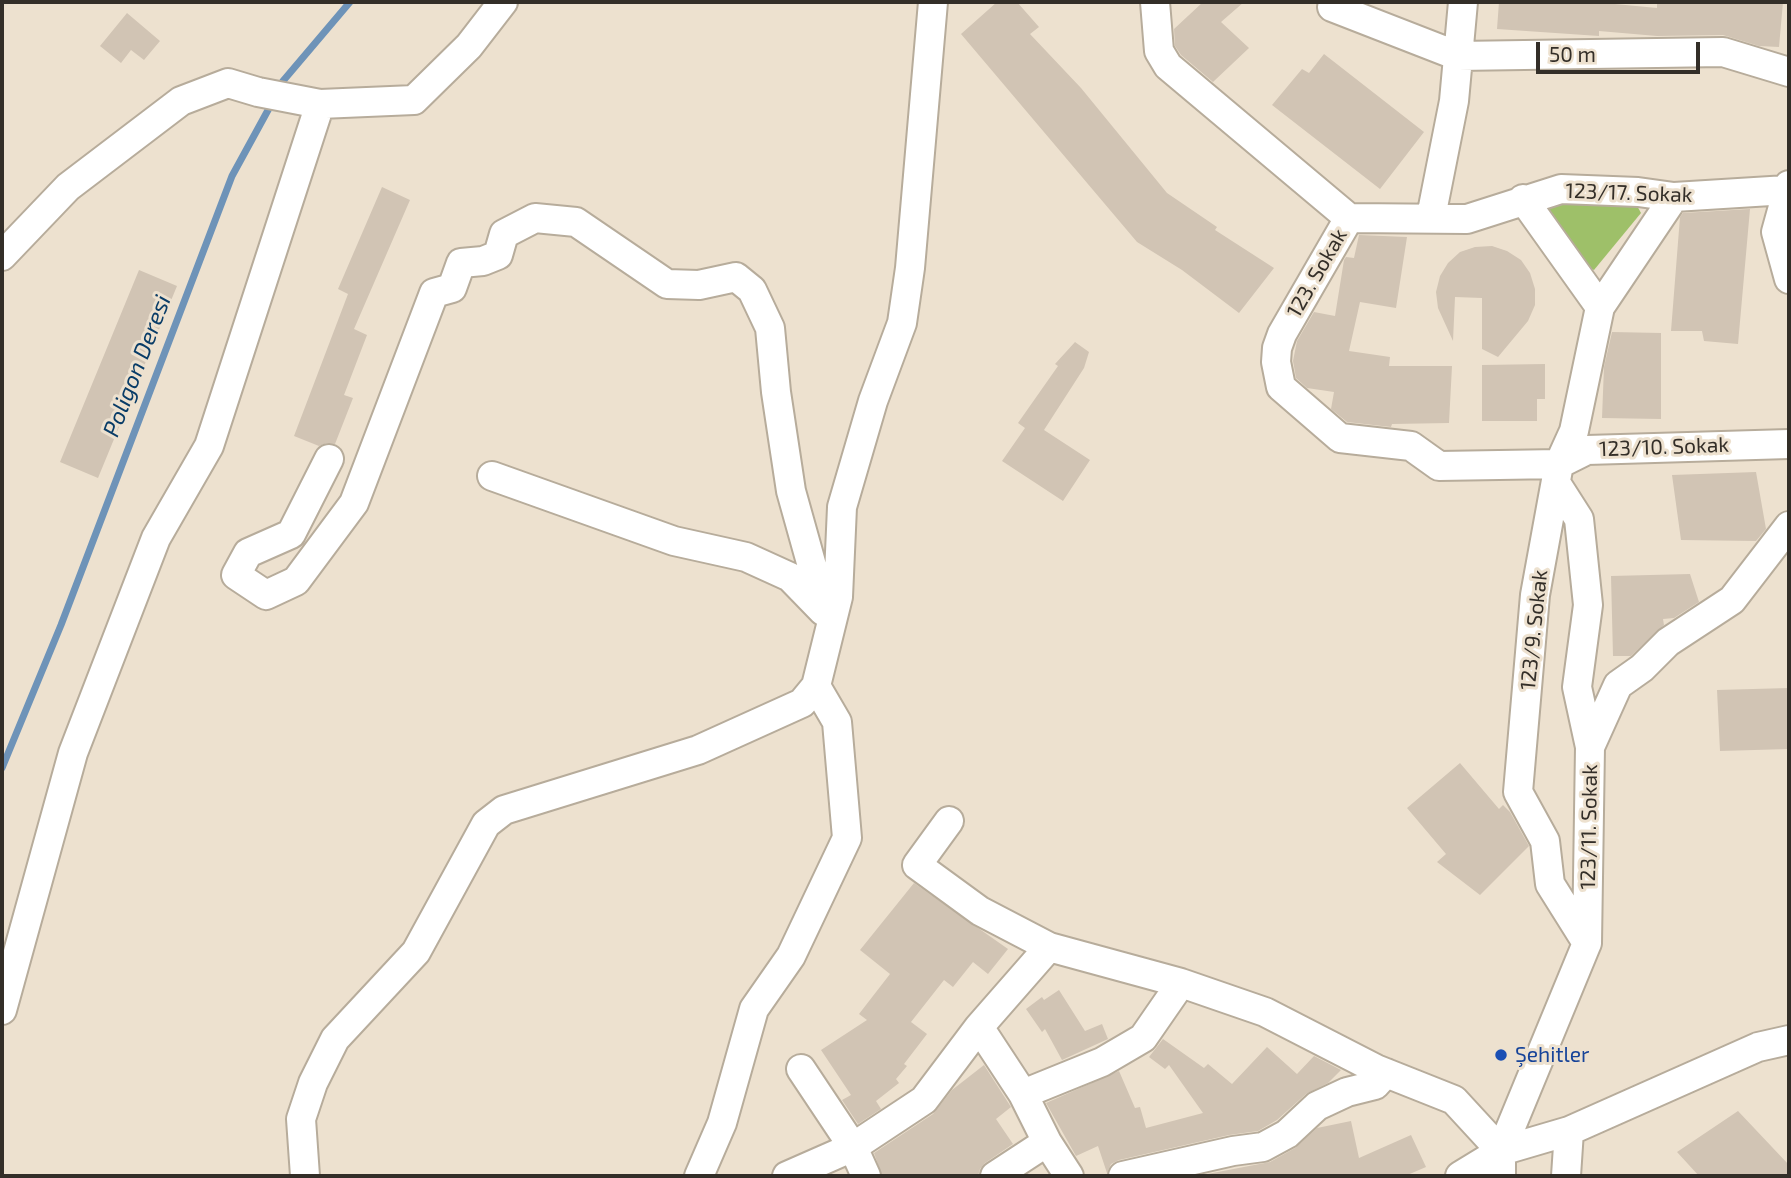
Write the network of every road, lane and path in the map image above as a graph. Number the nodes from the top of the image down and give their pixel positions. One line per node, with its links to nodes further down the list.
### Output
1 (503, 2): 8 (street)
2 (933, 2): 23 (street)
3 (1155, 2): 13 (street, 123. Sokak)
4 (1463, 2): 6 (street)
5 (1334, 5): 6 (street)
6 (1458, 56): 7 (street); 12 (street)
7 (1789, 72)
8 (320, 104): 14 (street); 30 (street)
9 (1788, 188): 10 (street, 123/17. Sokak); 15 (street)
10 (1674, 197): 11 (street, 123/17. Sokak); 16 (street, 123/9. Sokak)
11 (1523, 199): 12 (street, 123/17. Sokak); 16 (street)
12 (1431, 217): 13 (street, 123/17. Sokak)
13 (1349, 218): 17 (street, 123. Sokak)
14 (2, 256)
15 (1789, 279)
16 (1600, 307): 20 (street, 123/9. Sokak)
17 (1340, 438): 20 (street, 123/10. Sokak)
18 (1789, 444): 20 (street, 123/10. Sokak)
19 (329, 460): 23 (street)
20 (1558, 473): 25 (street); 27 (street, 123/9. Sokak)
21 (492, 476): 23 (street)
22 (1789, 526): 25 (street, 123/11. Sokak)
23 (835, 609): 24 (street)
24 (816, 686): 40 (street); 41 (street)
25 (1590, 747): 27 (street, 123/11. Sokak)
26 (949, 821): 28 (street)
27 (1587, 943): 39 (street, 123/11. Sokak)
28 (1049, 947): 29 (street); 31 (street)
29 (1181, 983): 34 (street); 35 (street)
30 (2, 1010)
31 (979, 1027): 35 (street); 38 (street)
32 (1789, 1040): 36 (street)
33 (801, 1069): 38 (street)
34 (1386, 1073): 39 (street); 46 (street)
35 (1023, 1094): 37 (street)
36 (1569, 1131): 39 (street); 48 (street)
37 (1047, 1142): 44 (street); 45 (street)
38 (853, 1147): 42 (street); 43 (street)
39 (1501, 1164): 47 (street)
40 (305, 1176)
41 (699, 1176)
42 (787, 1176)
43 (866, 1176)
44 (995, 1176)
45 (1069, 1176)
46 (1123, 1176)
47 (1460, 1176)
48 (1566, 1176)

